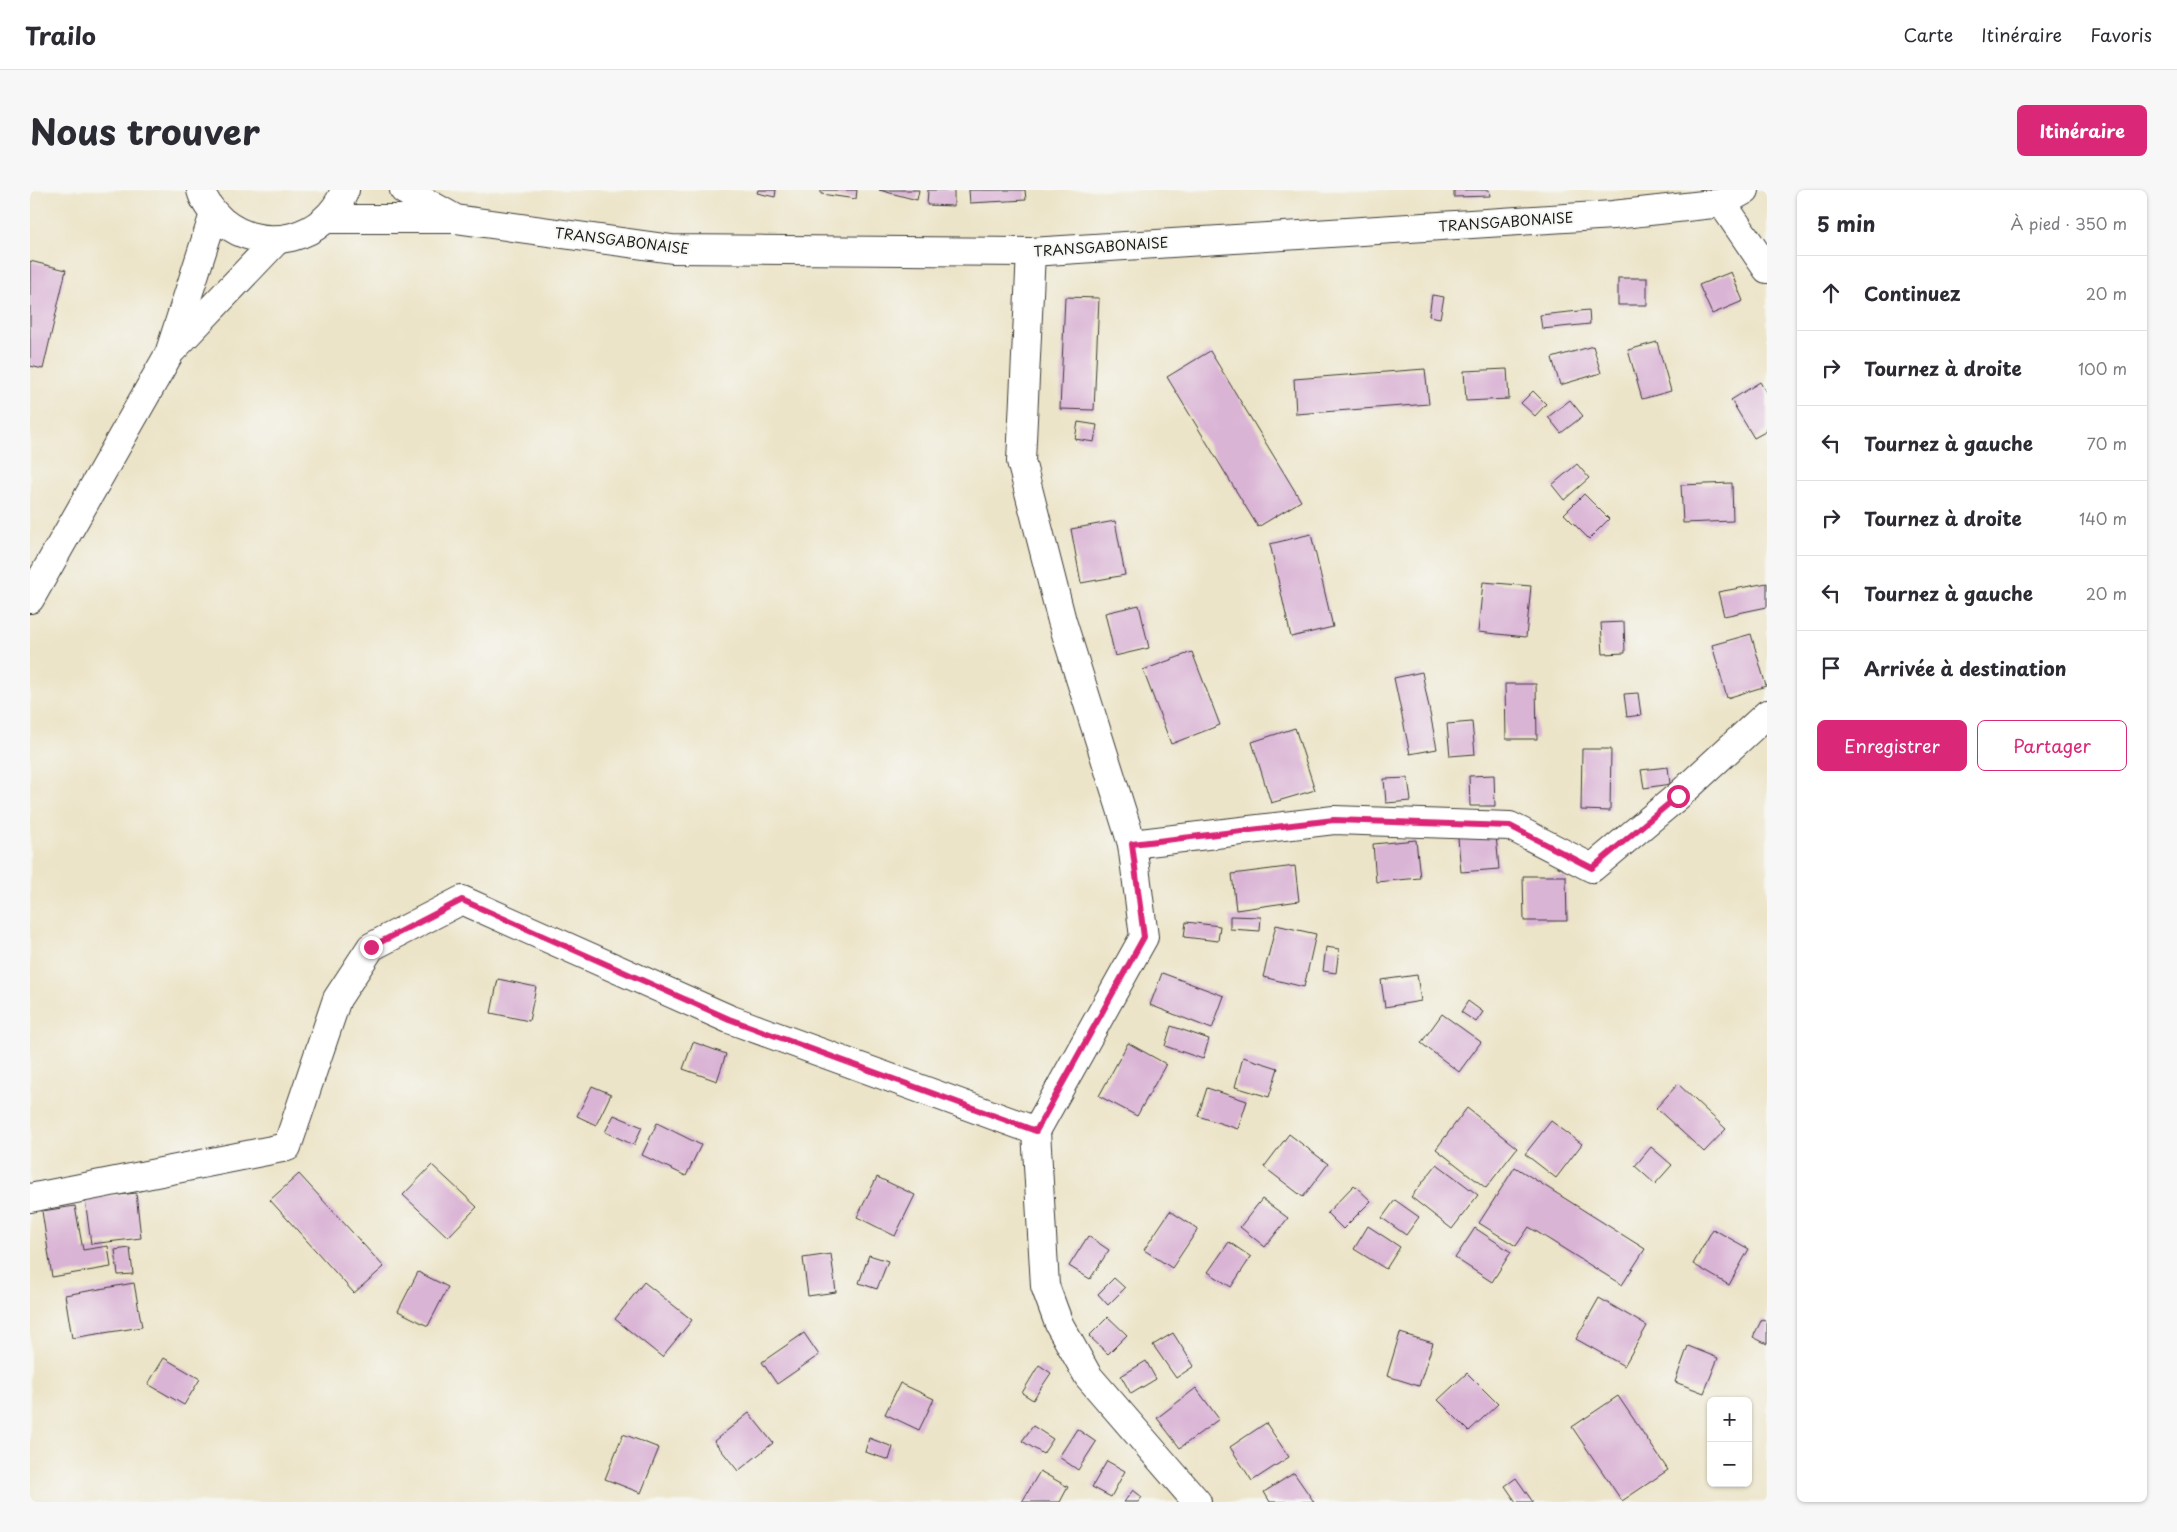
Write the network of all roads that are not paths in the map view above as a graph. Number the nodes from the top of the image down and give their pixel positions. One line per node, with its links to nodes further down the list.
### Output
1 (201, 190): 5 (main road)
2 (345, 190): 6 (main road)
3 (404, 190): 7 (main road, TRANSGABONAISE)
4 (1734, 196): 9 (main road, TRANSGABONAISE); 10 (main road)
5 (214, 214): 8 (main road); 11 (main road)
6 (327, 219): 7 (main road, TRANSGABONAISE); 8 (main road)
7 (455, 219): 9 (main road, TRANSGABONAISE)
8 (276, 241): 11 (main road)
9 (1031, 252): 14 (main road)
10 (1767, 269)
11 (169, 354): 12 (main road)
12 (30, 599)
13 (1767, 714): 14 (main road)
14 (1132, 844): 15 (main road)
15 (1036, 1131): 16 (main road); 17 (main road)
16 (30, 1198)
17 (1197, 1502)

